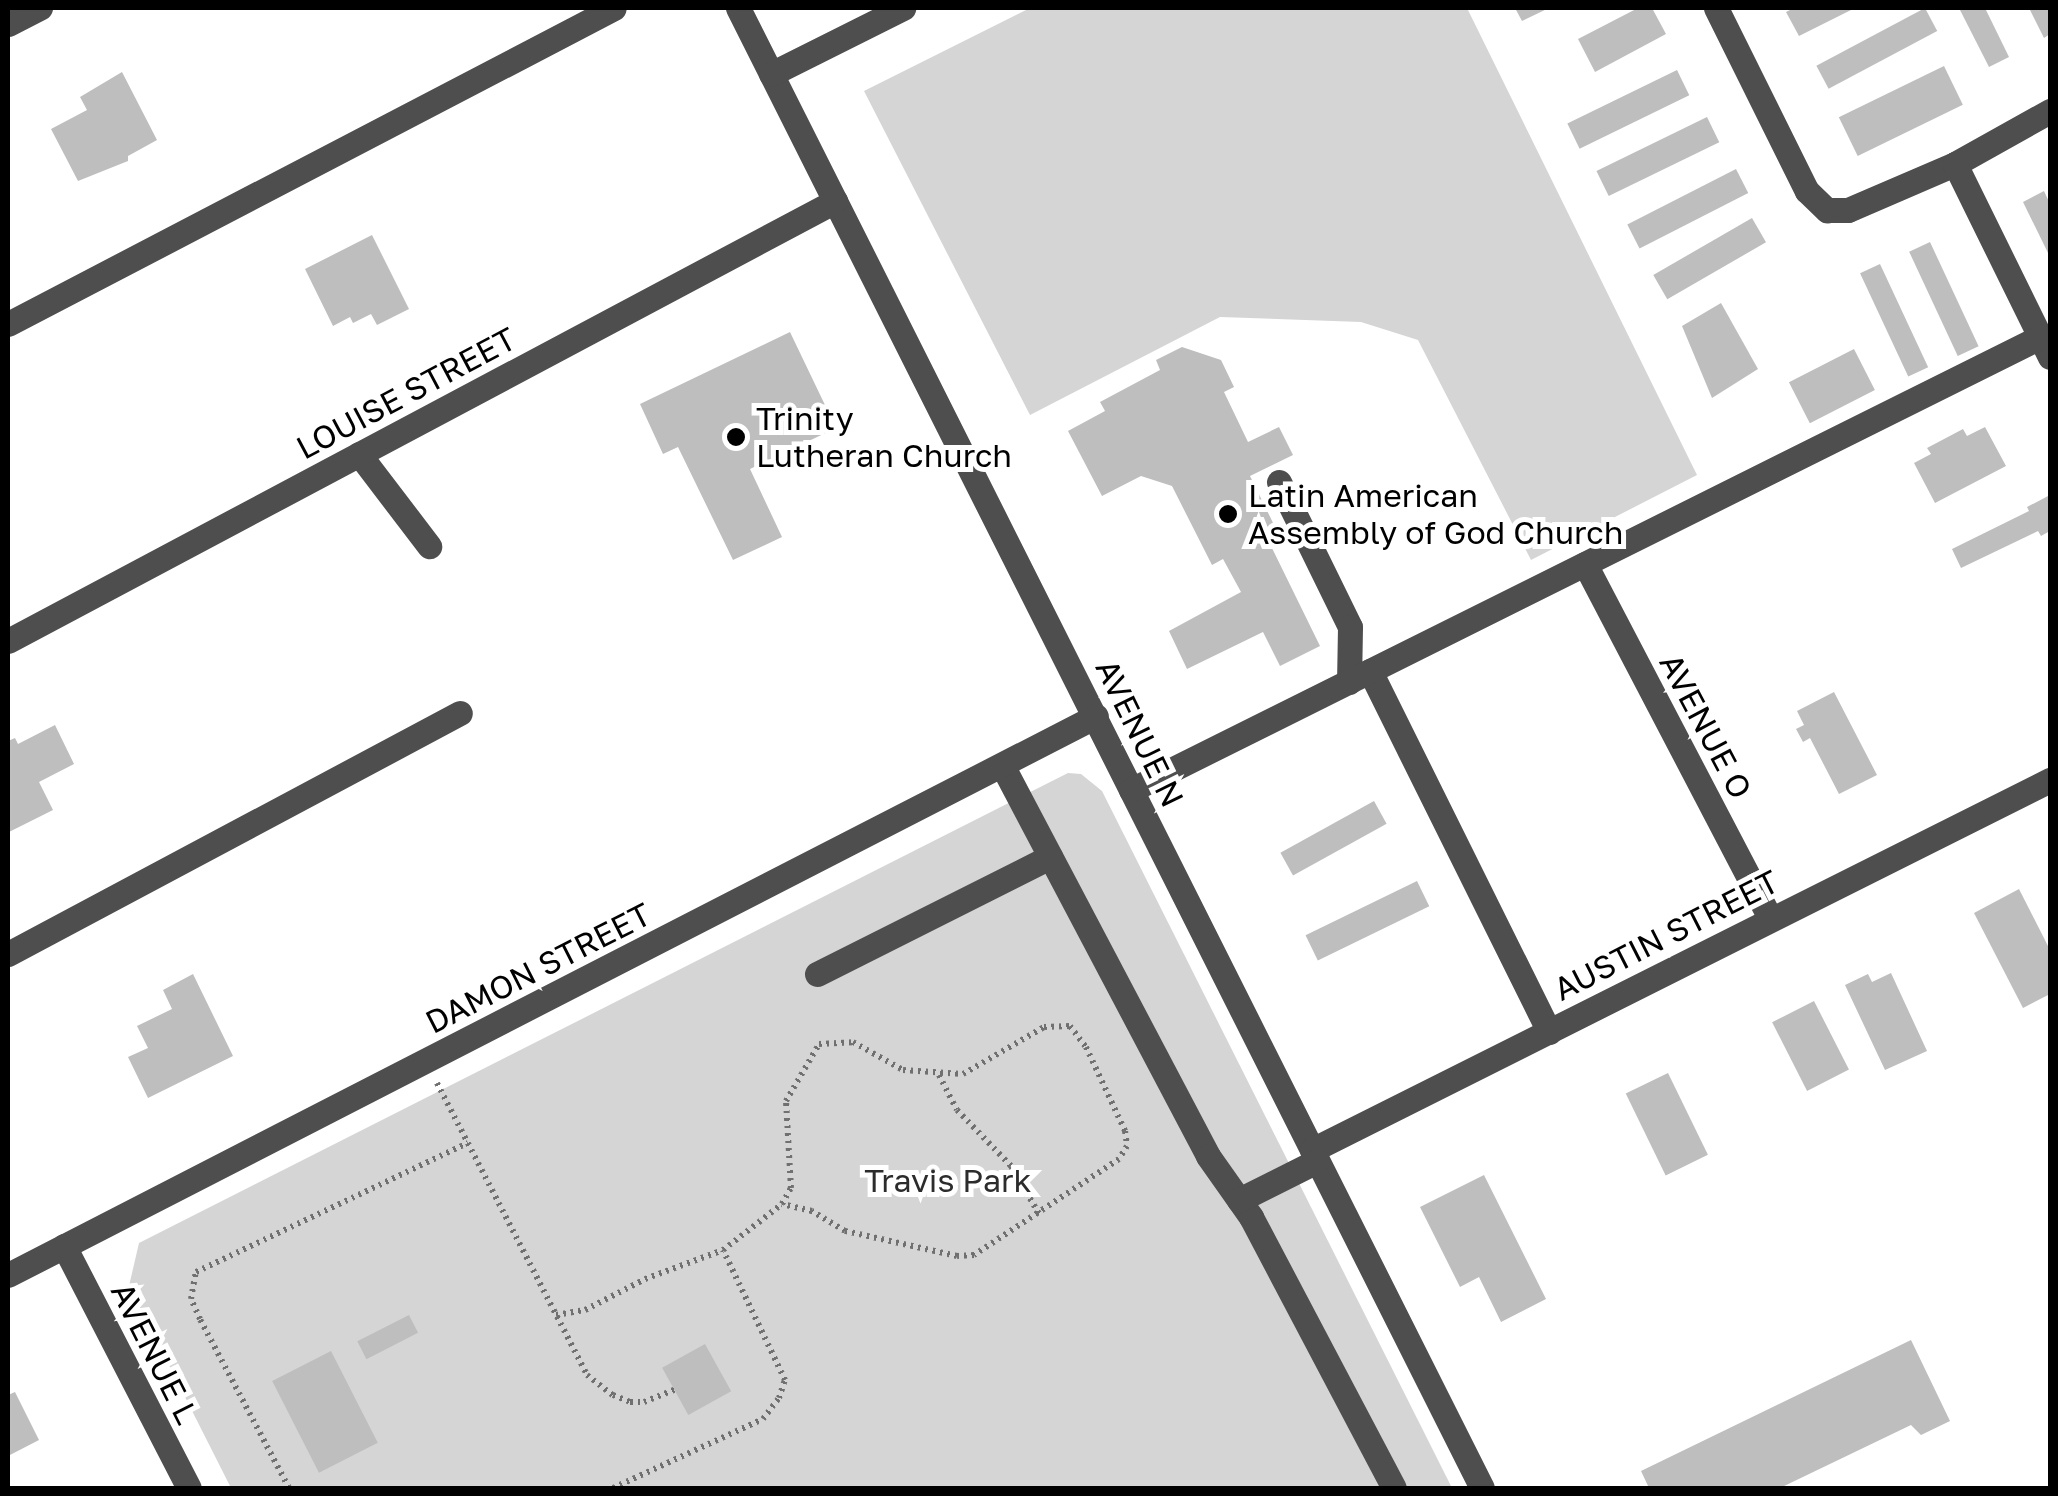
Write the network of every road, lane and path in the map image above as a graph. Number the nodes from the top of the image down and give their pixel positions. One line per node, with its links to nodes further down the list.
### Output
1 (40, 8): 6 (street)
2 (614, 8): 11 (street)
3 (738, 8): 7 (street, AVENUE N)
4 (904, 8): 7 (street)
5 (1716, 8): 9 (street)
6 (8, 24)
7 (771, 74): 10 (street, AVENUE N)
8 (2050, 111): 9 (street)
9 (1955, 164): 12 (street)
10 (835, 202): 13 (street, LOUISE STREET); 20 (street, AVENUE N)
11 (8, 324)
12 (2045, 347): 16 (street)
13 (359, 454): 15 (street); 17 (street, LOUISE STREET)
14 (1278, 482): 18 (street)
15 (429, 546)
16 (1584, 564): 18 (street); 25 (street, AVENUE O)
17 (8, 641)
18 (1359, 676): 23 (street); 28 (street)
19 (460, 713): 26 (street)
20 (1096, 716): 21 (street, DAMON STREET); 23 (street, AVENUE N)
21 (1002, 766): 24 (street); 29 (street, DAMON STREET)
22 (2050, 780): 25 (street, AUSTIN STREET)
23 (1131, 790): 32 (street, AVENUE N)
24 (1050, 857): 27 (street); 33 (street)
25 (1770, 918): 28 (street, AUSTIN STREET)
26 (8, 954)
27 (817, 974)
28 (1549, 1032): 32 (street, AUSTIN STREET)
29 (426, 1062): 31 (path); 36 (street, DAMON STREET)
30 (939, 1075): 34 (path); 35 (path); 35 (path)
31 (468, 1143): 39 (path); 42 (path)
32 (1315, 1156): 33 (street, AUSTIN STREET); 45 (street, AVENUE N)
33 (1239, 1200): 44 (street)
34 (782, 1204): 35 (path); 37 (path)
35 (1038, 1214)
36 (64, 1246): 38 (street, DAMON STREET); 41 (street, AVENUE L)
37 (723, 1250): 39 (path); 43 (path)
38 (8, 1275)
39 (556, 1315): 40 (path)
40 (676, 1389)
41 (189, 1488)
42 (289, 1488)
43 (612, 1488)
44 (1394, 1488)
45 (1482, 1488)

